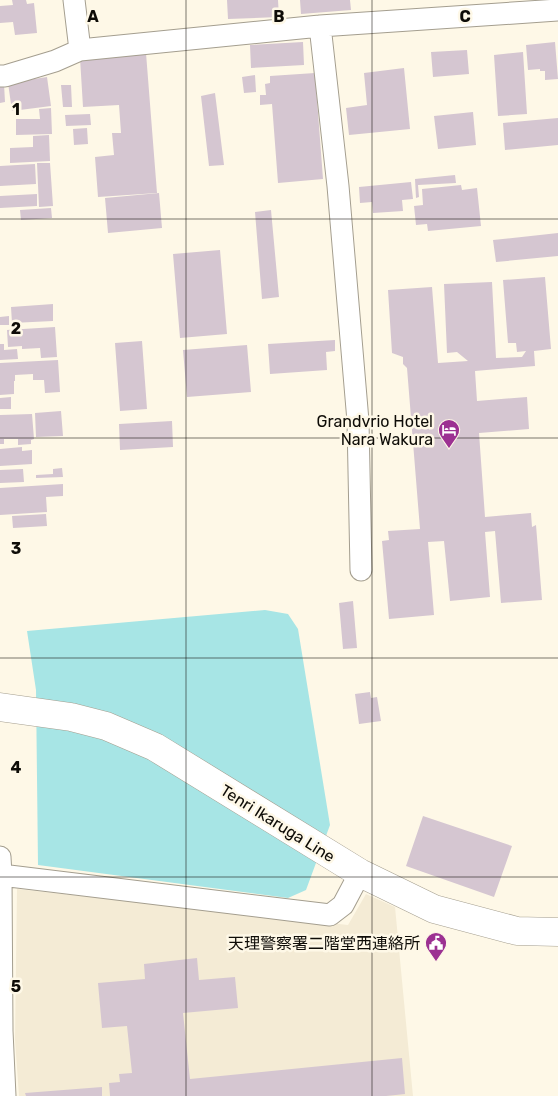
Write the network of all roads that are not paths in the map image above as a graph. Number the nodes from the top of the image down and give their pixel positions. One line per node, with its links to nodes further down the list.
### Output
1 (74, 0): 4 (street)
2 (558, 10): 3 (street)
3 (320, 26): 4 (street); 6 (street)
4 (80, 50): 5 (street)
5 (0, 76)
6 (361, 570)
7 (12, 709): 9 (main road, Tenri Ikaruga Line)
8 (1, 866): 9 (street); 11 (street)
9 (360, 873): 10 (main road, Tenri Ikaruga Line)
10 (558, 932)
11 (5, 1096)

